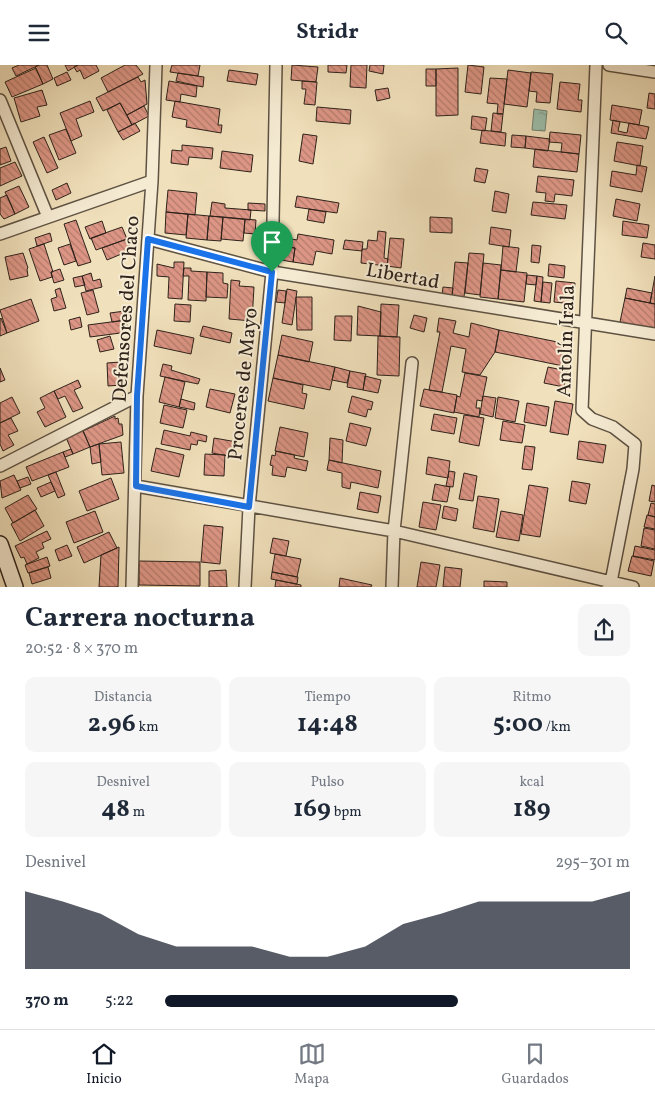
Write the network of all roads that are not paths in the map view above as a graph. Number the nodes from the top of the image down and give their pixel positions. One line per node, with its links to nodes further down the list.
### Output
1 (156, 65): 7 (street, Defensores del Chaco)
2 (276, 65): 11 (street, Proceres de Mayo)
3 (596, 65): 12 (street, Antolín Irala)
4 (609, 65): 5 (street)
5 (655, 73)
6 (0, 100): 8 (street)
7 (152, 181): 8 (street); 10 (street, Defensores del Chaco)
8 (48, 217): 9 (street)
9 (0, 234)
10 (148, 239): 11 (street, Libertad); 15 (street, Defensores del Chaco)
11 (272, 272): 12 (street, Libertad); 18 (street, Proceres de Mayo)
12 (584, 323): 13 (street, Libertad); 21 (street, Antolín Irala)
13 (655, 334)
14 (412, 363): 19 (street)
15 (137, 396): 16 (street); 17 (street, Defensores del Chaco)
16 (0, 465)
17 (136, 486): 18 (street); 23 (street, Defensores del Chaco)
18 (249, 507): 19 (street); 24 (street, Proceres de Mayo)
19 (394, 531): 21 (street); 25 (street)
20 (0, 545): 22 (street)
21 (610, 584): 26 (street)
22 (14, 587)
23 (132, 587)
24 (245, 587)
25 (392, 587)
26 (633, 587)

